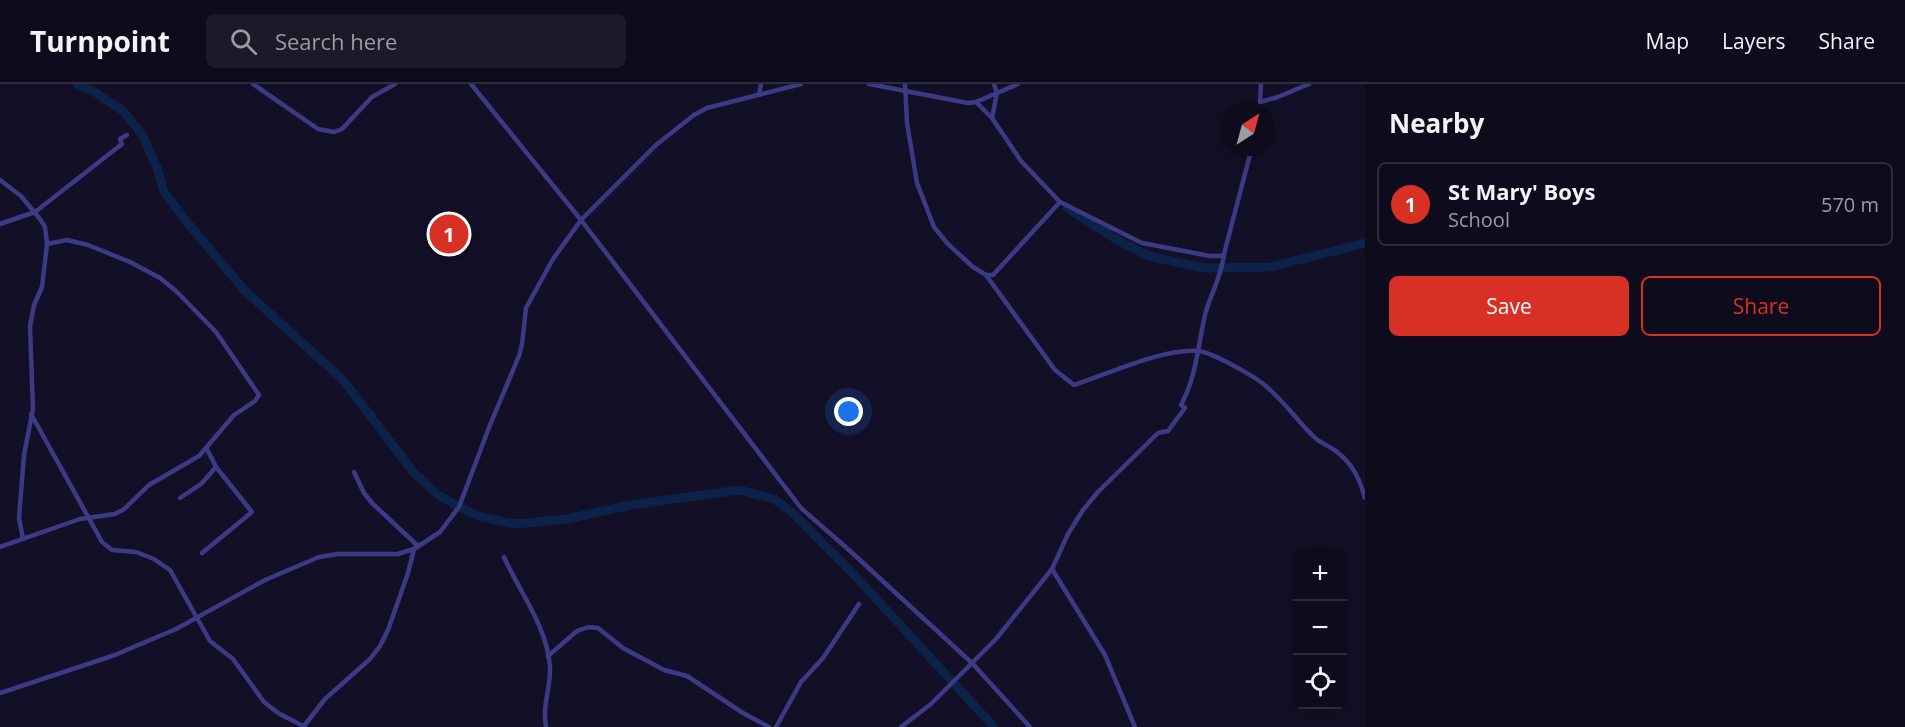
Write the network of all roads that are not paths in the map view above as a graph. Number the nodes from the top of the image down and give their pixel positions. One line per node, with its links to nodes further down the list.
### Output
1 (253, 84): 2 (street)
2 (395, 84)
3 (471, 84): 23 (street)
4 (761, 84): 14 (street)
5 (801, 84): 14 (street)
6 (869, 84): 12 (street)
7 (905, 84): 12 (street)
8 (994, 84): 13 (street)
9 (1018, 84): 13 (street)
10 (1261, 84): 16 (street)
11 (1309, 84): 16 (street)
12 (905, 91): 15 (street); 27 (street)
13 (997, 93): 15 (street); 17 (street)
14 (759, 95): 23 (street)
15 (976, 102): 17 (street)
16 (1260, 102)
17 (992, 118): 21 (street)
18 (127, 135): 22 (street)
19 (1250, 156): 26 (street)
20 (0, 180): 22 (street)
21 (1060, 202): 26 (street); 27 (street)
22 (35, 212): 24 (street); 25 (street)
23 (581, 220): 38 (street); 45 (street)
24 (0, 224)
25 (46, 243): 29 (street); 30 (street)
26 (1224, 254): 28 (street)
27 (986, 275): 28 (street)
28 (1199, 351): 34 (street); 41 (street)
29 (31, 414): 35 (street); 36 (street)
30 (207, 449): 31 (street); 35 (street)
31 (216, 467): 33 (street); 39 (street)
32 (354, 471): 38 (street)
33 (180, 498)
34 (1365, 498)
35 (87, 518): 36 (street); 43 (street)
36 (23, 539): 37 (street)
37 (0, 547)
38 (416, 548): 43 (street); 47 (street)
39 (202, 553)
40 (504, 557): 44 (street)
41 (1052, 569): 45 (street); 53 (street)
42 (859, 604): 50 (street)
43 (196, 619): 46 (street); 47 (street)
44 (548, 656): 48 (street); 49 (street)
45 (972, 664): 51 (street); 52 (street)
46 (0, 693)
47 (305, 726)
48 (546, 727)
49 (769, 727)
50 (776, 727)
51 (901, 727)
52 (1030, 727)
53 (1135, 727)

